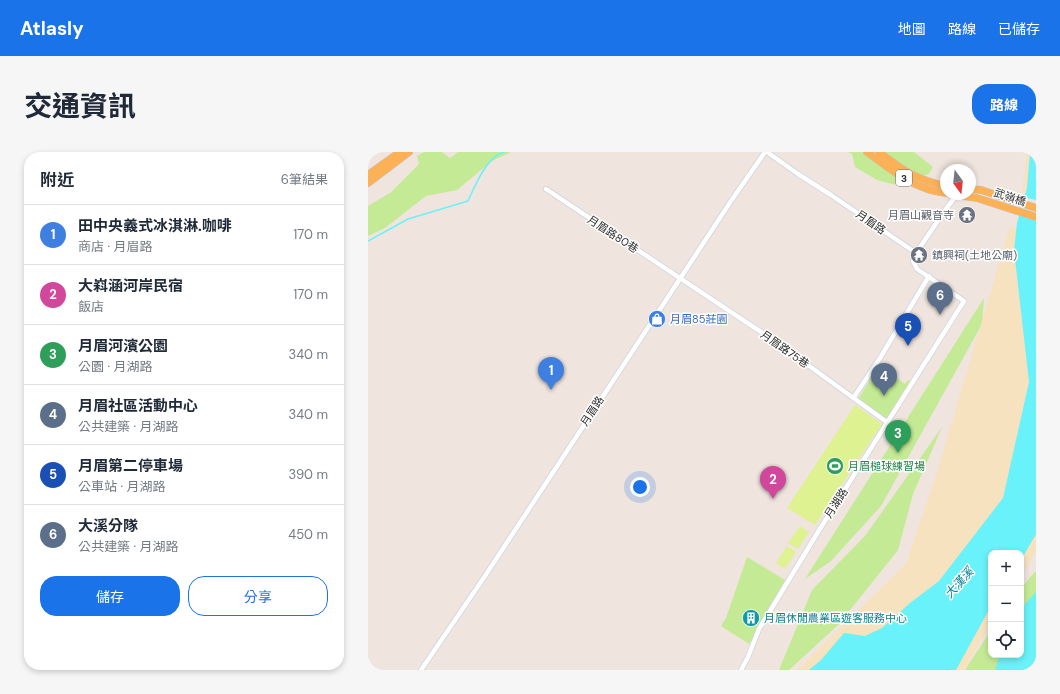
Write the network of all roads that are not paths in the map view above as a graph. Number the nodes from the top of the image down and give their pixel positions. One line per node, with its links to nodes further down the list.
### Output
1 (400, 152): 6 (main road)
2 (409, 152): 7 (main road)
3 (766, 152): 16 (street, 月眉路); 18 (street, 月眉路)
4 (867, 152): 11 (main road, 3)
5 (879, 152): 8 (main road, 3)
6 (368, 175)
7 (368, 182)
8 (940, 184)
9 (546, 189): 18 (street, 月眉路80巷)
10 (976, 190): 14 (main road, 武嶺橋)
11 (940, 192)
12 (976, 198): 15 (main road, 武嶺橋)
13 (951, 200): 16 (street)
14 (1036, 208)
15 (1036, 217)
16 (916, 253): 17 (street, 月湖路)
17 (929, 276): 19 (street); 20 (street, 月湖路)
18 (680, 277): 19 (street, 月眉路75巷); 21 (street, 月眉路)
19 (854, 398): 20 (street, 月眉路75巷)
20 (888, 423): 22 (street, 月湖路)
21 (421, 670)
22 (741, 670)

